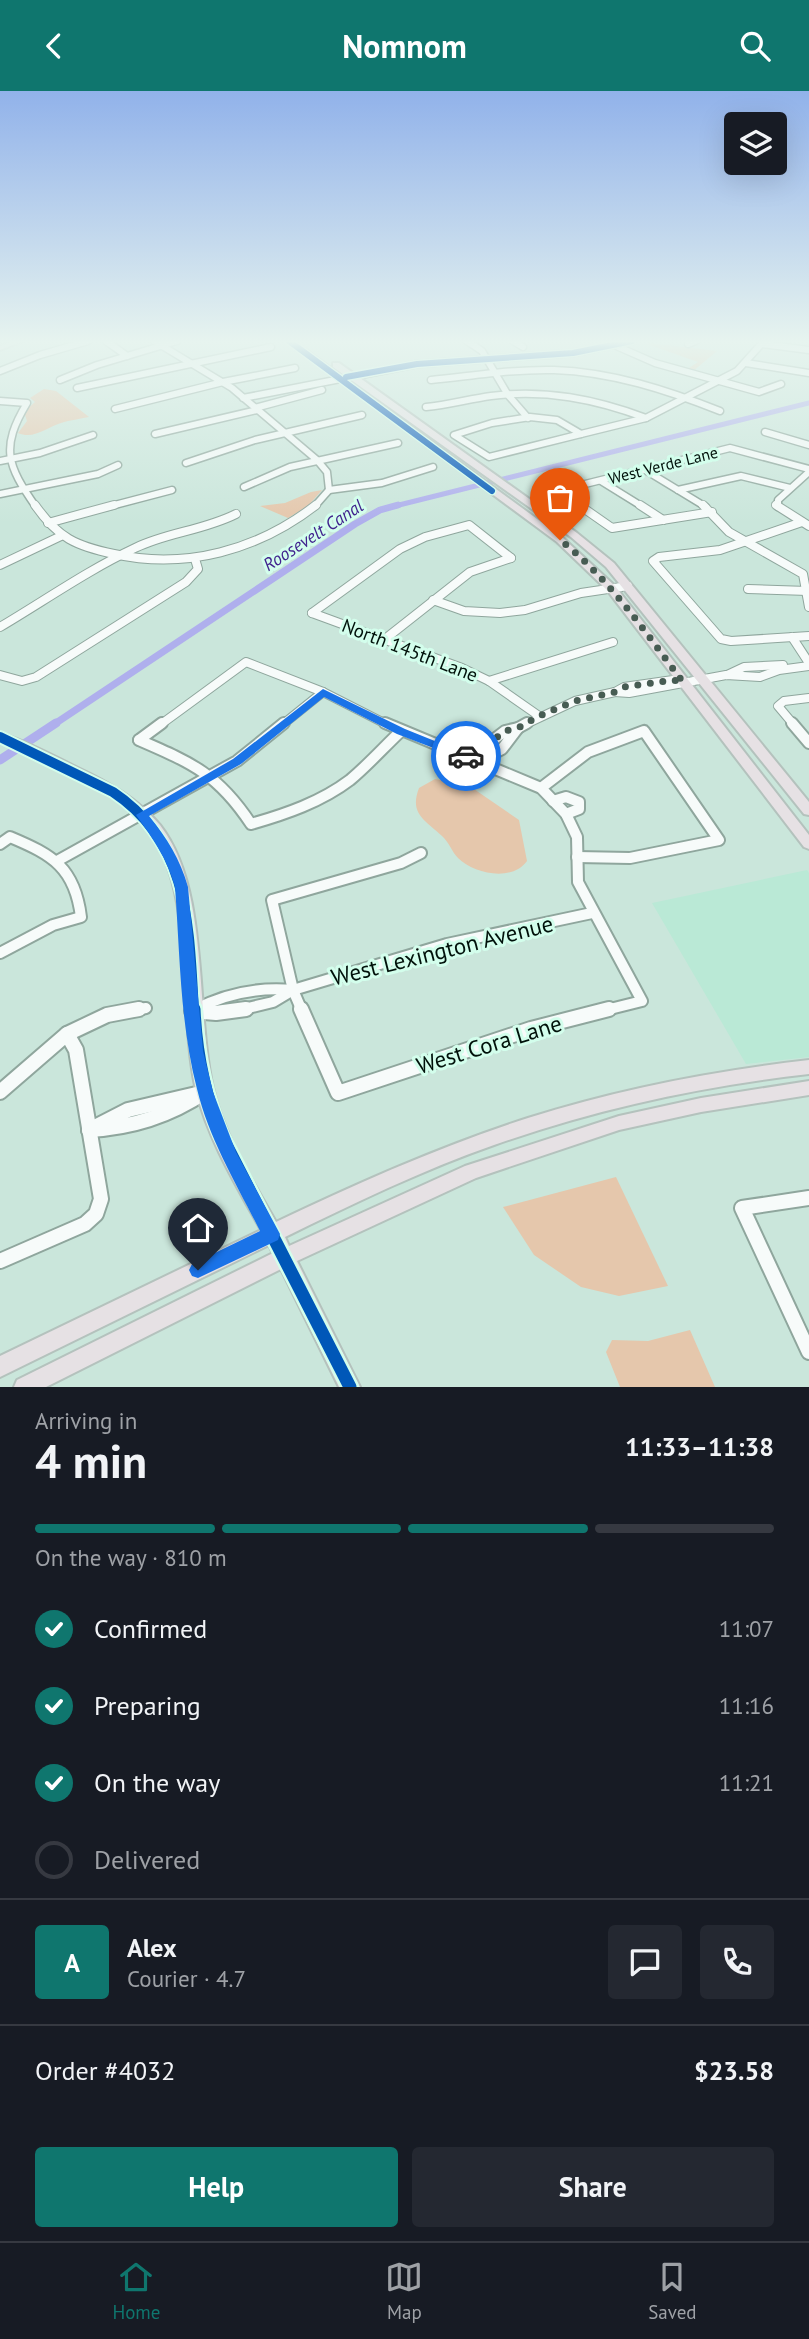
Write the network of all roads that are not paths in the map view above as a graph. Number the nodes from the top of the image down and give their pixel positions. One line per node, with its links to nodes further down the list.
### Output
1 (6, 401): 25 (street)
2 (144, 401): 13 (street)
3 (247, 401): 14 (street)
4 (282, 401): 14 (street)
5 (379, 401): 35 (main road)
6 (379, 401): 35 (main road)
7 (464, 401): 12 (street)
8 (514, 401): 17 (street)
9 (599, 401): 18 (street)
10 (678, 401): 18 (street)
11 (694, 401): 15 (street)
12 (426, 407)
13 (115, 409)
14 (256, 409): 20 (street); 21 (street)
15 (720, 411)
16 (362, 415): 20 (street)
17 (528, 418): 23 (street); 23 (street)
18 (646, 418): 23 (street)
19 (765, 432): 26 (street)
20 (285, 433): 28 (street); 29 (street)
21 (155, 434)
22 (93, 435): 27 (street)
23 (582, 435)
24 (398, 443): 28 (street)
25 (2, 444): 27 (street)
26 (809, 445)
27 (3, 460): 38 (street)
28 (317, 460): 36 (street); 40 (street)
29 (186, 463)
30 (118, 465): 38 (street)
31 (432, 467): 40 (street)
32 (645, 470): 33 (street, West Verde Lane); 34 (street, West Verde Lane); 41 (street)
33 (809, 470): 37 (street)
34 (601, 481): 45 (street); 45 (street, West Verde Lane)
35 (489, 482): 53 (main road); 54 (main road)
36 (244, 487)
37 (790, 488): 41 (street); 47 (street)
38 (24, 490): 42 (street); 46 (street)
39 (172, 490): 46 (street)
40 (329, 490): 51 (street)
41 (678, 490): 43 (street)
42 (0, 495)
43 (712, 512): 45 (street); 49 (street)
44 (236, 514): 50 (street)
45 (663, 520)
46 (48, 523): 48 (street)
47 (805, 524): 49 (street)
48 (61, 536): 50 (street); 52 (street)
49 (745, 542): 56 (street); 61 (street)
50 (121, 557): 51 (street); 59 (street)
51 (195, 559): 65 (street)
52 (0, 565)
53 (628, 586): 54 (street); 67 (main road)
54 (611, 588): 57 (street); 69 (main road)
55 (748, 589): 56 (street)
56 (807, 590): 58 (street)
57 (433, 600): 62 (street); 62 (street, North 145th Lane)
58 (809, 607)
59 (0, 627)
60 (809, 636): 61 (street)
61 (792, 637): 64 (street)
62 (385, 639): 68 (street, North 145th Lane)
63 (613, 642): 68 (street)
64 (809, 665): 66 (street); 66 (street)
65 (0, 675)
66 (731, 675): 67 (street)
67 (703, 679): 69 (street); 80 (main road)
68 (489, 681): 72 (street, North 145th Lane)
69 (683, 682): 72 (street); 84 (main road)
70 (323, 692): 73 (street); 77 (street); 77 (street)
71 (809, 698): 75 (street)
72 (539, 716): 76 (street)
73 (401, 731): 76 (street); 77 (street)
74 (0, 737): 82 (main road)
75 (809, 743)
76 (479, 761): 78 (street)
77 (214, 776): 82 (street)
78 (541, 787): 79 (street); 86 (street)
79 (554, 801): 81 (street); 81 (street)
80 (809, 811)
81 (566, 814): 86 (street)
82 (142, 815): 87 (street); 92 (main road)
83 (5, 840): 87 (street)
84 (809, 843)
85 (421, 853): 90 (street)
86 (577, 857): 88 (street)
87 (57, 861): 89 (street)
88 (592, 913): 90 (street, West Lexington Avenue); 90 (street, West Cora Lane)
89 (0, 953)
90 (293, 990): 92 (street, West Lexington Avenue)
91 (146, 1008): 93 (street)
92 (192, 1011): 96 (main road)
93 (67, 1034): 97 (street); 98 (street)
94 (809, 1066): 100 (main road)
95 (809, 1088): 101 (main road)
96 (205, 1092): 98 (street); 100 (main road)
97 (0, 1093)
98 (89, 1130): 102 (street)
99 (809, 1198): 103 (street)
100 (271, 1234): 101 (main road); 104 (main road)
101 (285, 1257): 105 (main road); 106 (main road)
102 (0, 1261)
103 (809, 1352)
104 (0, 1367)
105 (24, 1387)
106 (350, 1387)

